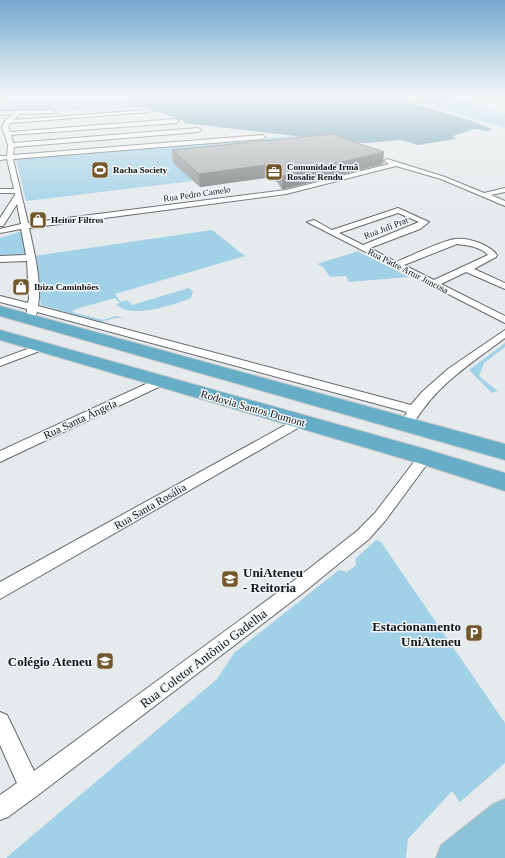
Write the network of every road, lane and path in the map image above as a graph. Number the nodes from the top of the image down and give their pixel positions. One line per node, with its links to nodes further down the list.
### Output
1 (8, 136): 5 (street)
2 (125, 136): 4 (street)
3 (262, 138): 6 (street)
4 (89, 139): 5 (street); 6 (street)
5 (10, 145): 8 (street)
6 (93, 151): 8 (street)
7 (0, 158): 8 (street)
8 (10, 158): 13 (street)
9 (382, 160): 10 (street)
10 (395, 164): 14 (street); 18 (street, Rua Pedro Camelo)
11 (505, 190): 14 (street)
12 (0, 191): 13 (street)
13 (18, 193): 17 (street); 18 (street)
14 (484, 195): 15 (street)
15 (505, 204)
16 (311, 222): 20 (street, Rua Padre Artur Juncosa)
17 (0, 224)
18 (24, 226): 19 (street, Rua Pedro Camelo); 22 (street)
19 (0, 232)
20 (333, 232): 21 (street, Rua Padre Artur Juncosa); 21 (street, Rua Juli Prat)
21 (363, 248): 24 (street, Rua Padre Artur Juncosa)
22 (31, 258): 23 (street); 30 (street)
23 (0, 259)
24 (396, 265): 25 (street); 26 (street, Rua Padre Artur Juncosa)
25 (466, 269): 26 (street); 27 (street)
26 (434, 284): 31 (street, Rua Padre Artur Juncosa)
27 (505, 286)
28 (0, 299): 30 (street)
29 (0, 311): 30 (highway)
30 (31, 314): 37 (highway)
31 (505, 320)
32 (505, 333): 37 (street)
33 (0, 335): 34 (highway, Rodovia Santos Dumont)
34 (41, 346): 35 (street); 36 (highway, Rodovia Santos Dumont)
35 (0, 363)
36 (161, 381): 38 (highway, Rodovia Santos Dumont); 40 (street, Rua Santa Ângela)
37 (410, 417): 39 (highway)
38 (300, 421): 41 (highway, Rodovia Santos Dumont); 43 (street, Rua Santa Rosália)
39 (505, 452)
40 (0, 457)
41 (425, 457): 42 (highway, Rodovia Santos Dumont); 45 (street, Rua Coletor Antônio Gadelha)
42 (505, 482)
43 (0, 591)
44 (0, 722): 45 (street)
45 (30, 787): 46 (street, Rua Coletor Antônio Gadelha)
46 (0, 809)
47 (505, 816): 49 (main road)
48 (505, 848): 50 (main road)
49 (454, 858)
50 (494, 858)

